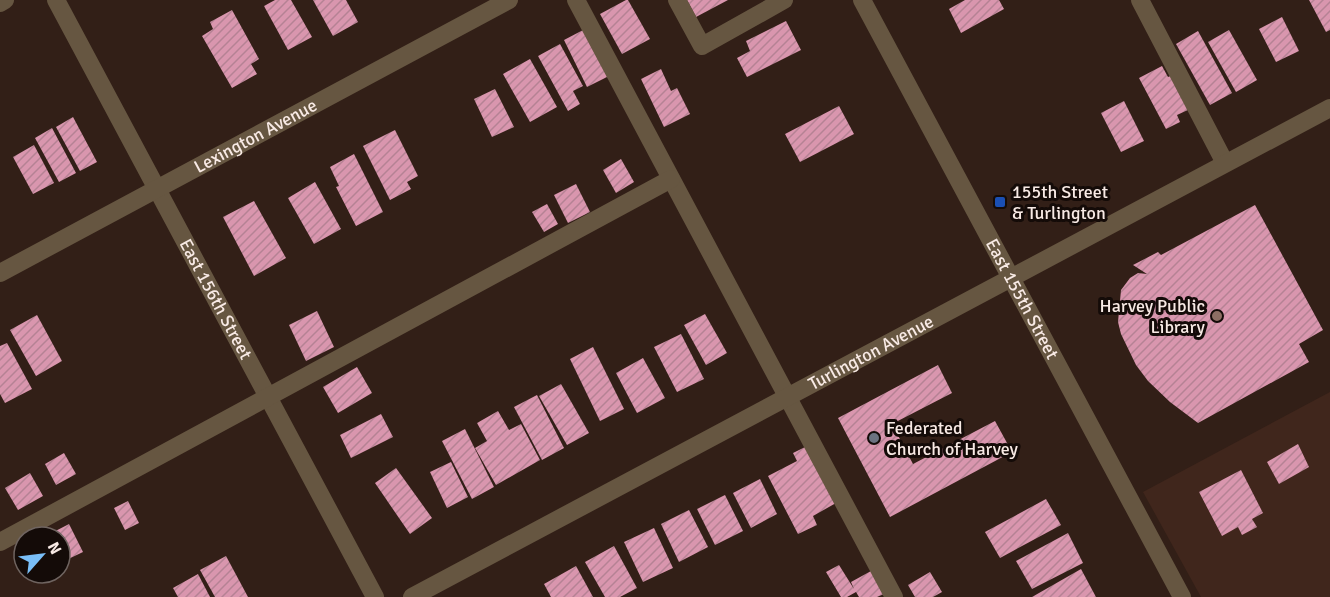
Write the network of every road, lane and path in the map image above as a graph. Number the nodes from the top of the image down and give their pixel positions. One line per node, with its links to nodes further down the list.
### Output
1 (5, 0): 9 (street)
2 (56, 0): 13 (street, East 156th Street)
3 (509, 0): 13 (street, Lexington Avenue)
4 (576, 0): 12 (street)
5 (677, 0): 6 (street)
6 (784, 0)
7 (862, 0): 15 (street, East 155th Street)
8 (1140, 0): 11 (street)
9 (0, 3)
10 (1330, 108): 11 (street, Turlington Avenue)
11 (1225, 163): 15 (street, Turlington Avenue)
12 (671, 179): 16 (street); 17 (street)
13 (156, 189): 14 (street, Lexington Avenue); 17 (street, East 156th Street)
14 (0, 273)
15 (1011, 278): 16 (street, Turlington Avenue); 22 (street, East 155th Street)
16 (787, 397): 20 (street, Turlington Avenue); 21 (street)
17 (268, 398): 18 (street); 19 (street, East 156th Street)
18 (0, 542)
19 (375, 597)
20 (411, 597)
21 (894, 597)
22 (1182, 597)

